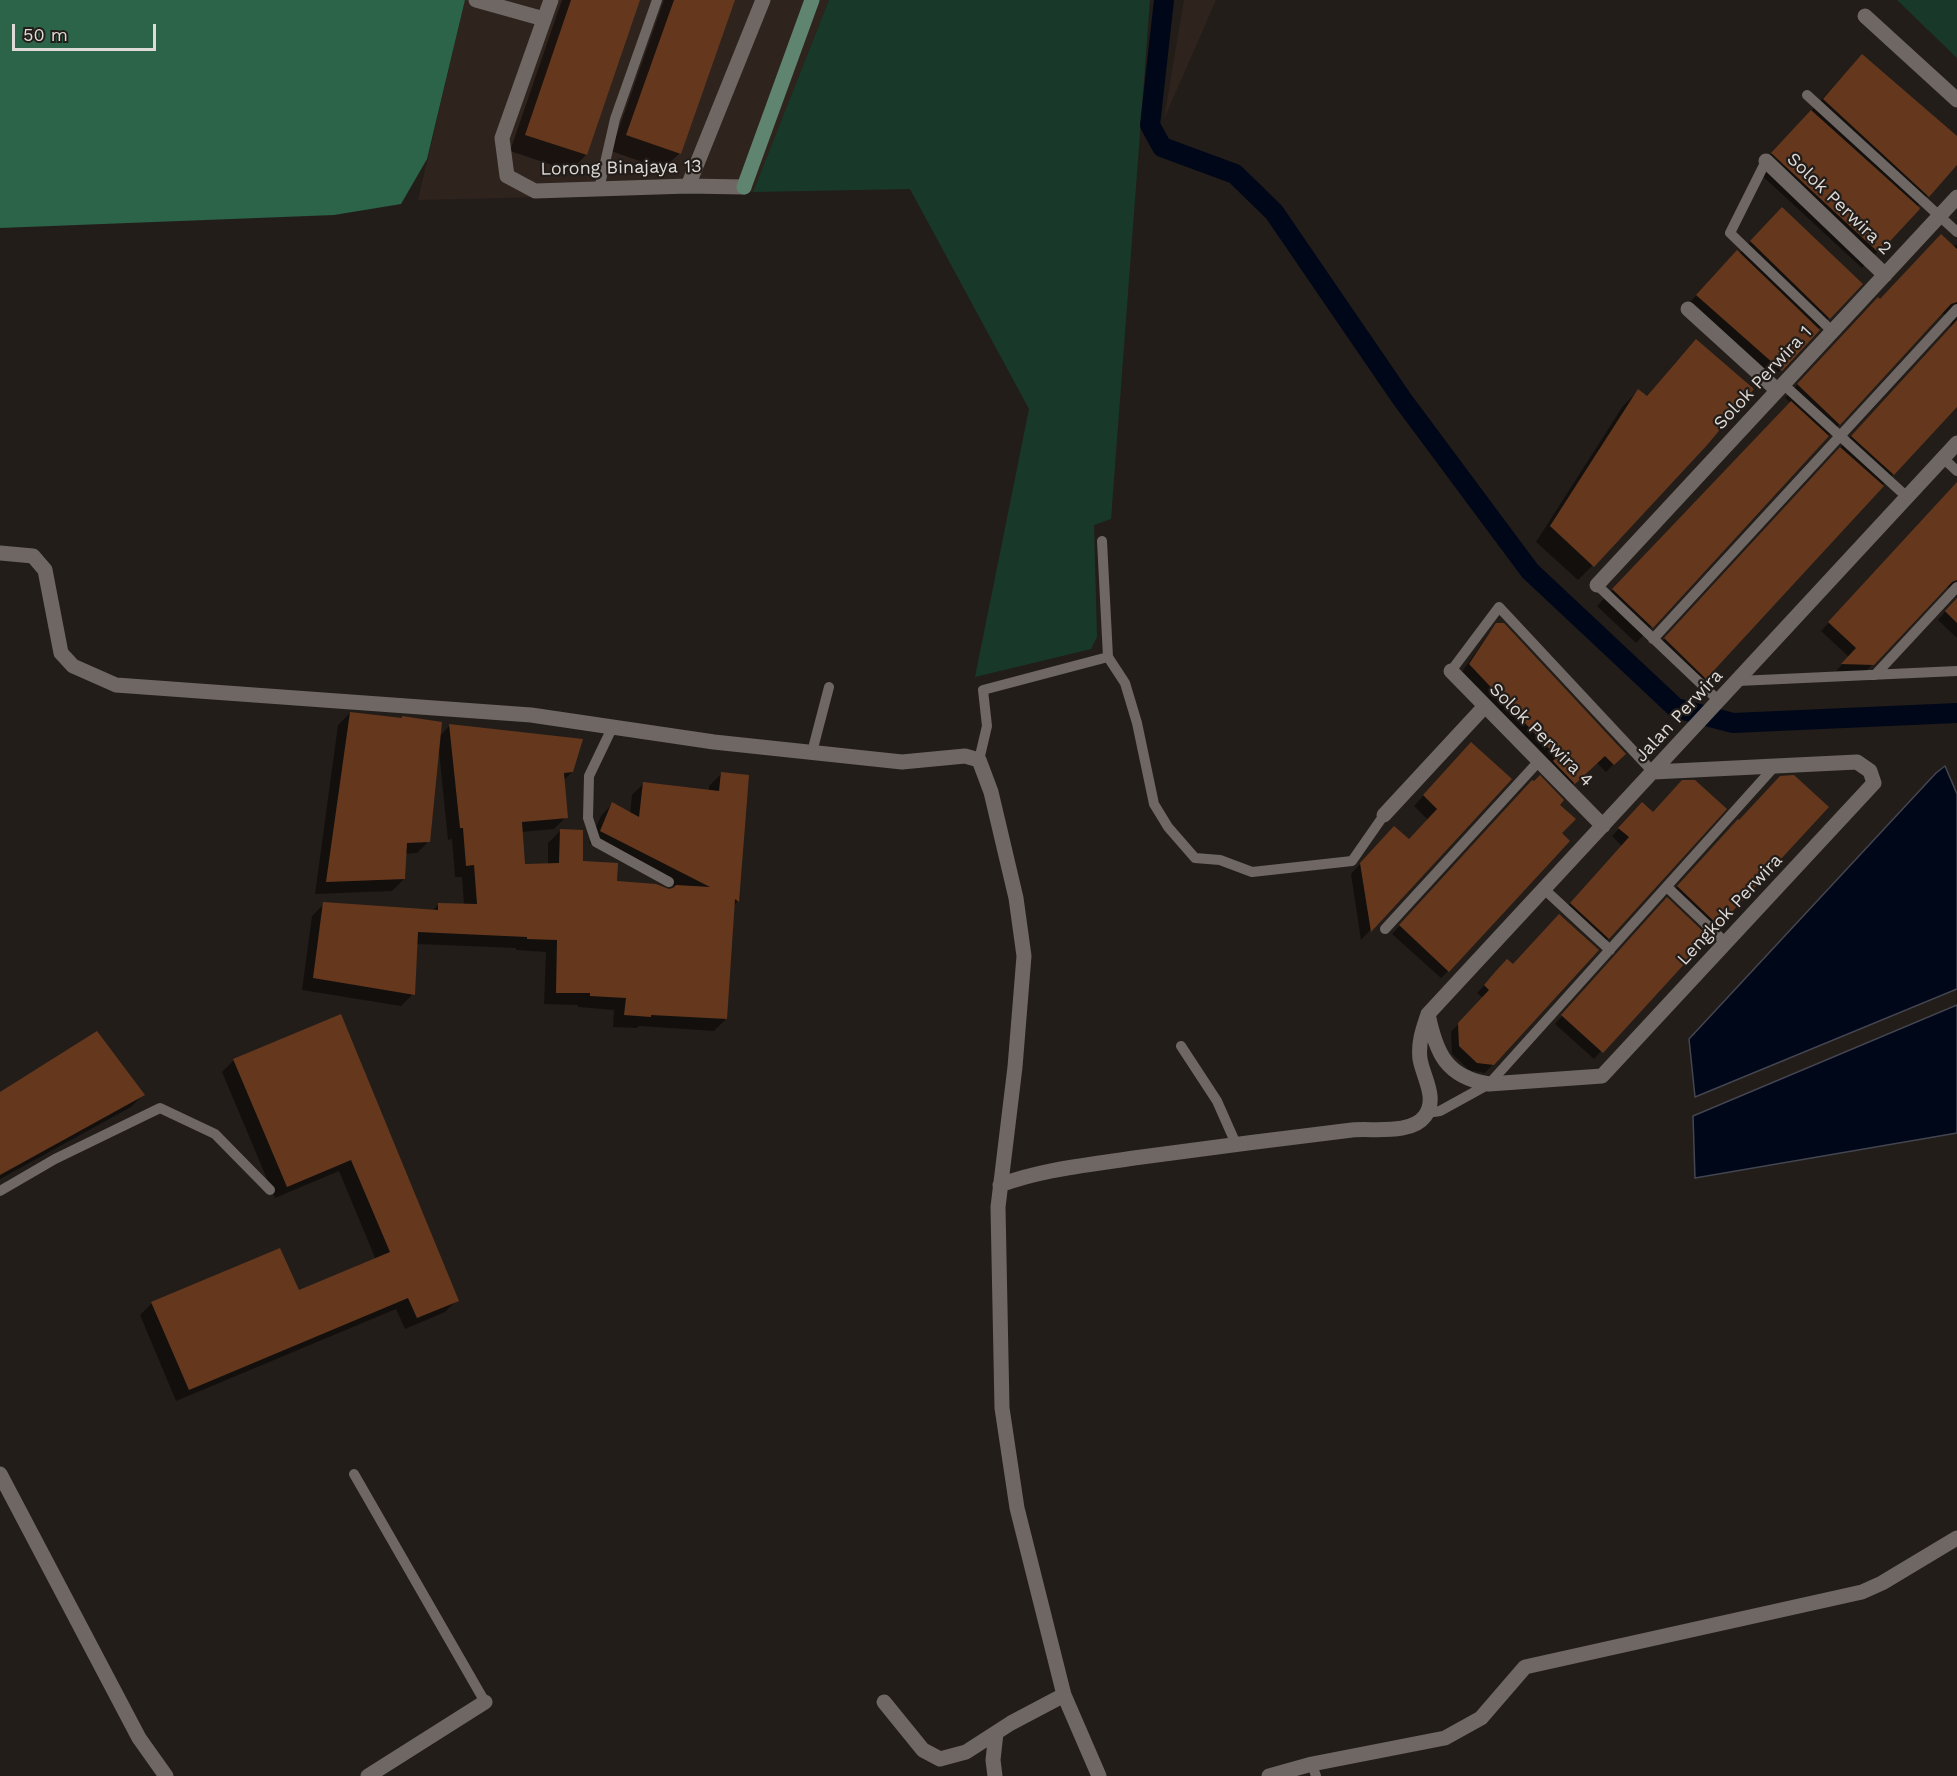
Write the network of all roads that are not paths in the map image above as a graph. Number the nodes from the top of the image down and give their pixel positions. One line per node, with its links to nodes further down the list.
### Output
1 (476, 0): 7 (street)
2 (551, 0): 7 (street, Lorong Binajaya 13)
3 (657, 0): 12 (lane)
4 (763, 0): 11 (street)
5 (812, 0): 11 (street, Lorong Binajaya 13)
6 (1865, 16): 9 (street)
7 (544, 19): 12 (street, Lorong Binajaya 13)
8 (1807, 95): 14 (lane)
9 (1957, 100)
10 (1766, 161): 16 (street, Solok Perwira 2); 19 (lane)
11 (688, 186): 12 (street, Lorong Binajaya 13)
12 (599, 189)
13 (1957, 197): 14 (street, Solok Perwira 1)
14 (1939, 216): 15 (lane); 16 (street, Solok Perwira 1)
15 (1957, 232)
16 (1885, 275): 19 (street, Solok Perwira 1)
17 (1688, 309): 20 (street)
18 (1957, 309): 21 (lane)
19 (1832, 331): 20 (street, Solok Perwira 1)
20 (1780, 387): 21 (lane); 28 (street, Solok Perwira 1)
21 (1840, 436): 25 (lane); 30 (lane)
22 (1957, 443): 23 (street, Jalan Perwira)
23 (1943, 458): 24 (lane); 25 (street, Jalan Perwira)
24 (1957, 471)
25 (1907, 497): 35 (street, Jalan Perwira)
26 (1102, 541): 31 (lane)
27 (0, 553): 39 (street)
28 (1597, 585): 30 (lane)
29 (1957, 587): 34 (lane)
30 (1653, 639): 37 (lane)
31 (1108, 657): 41 (lane); 45 (lane)
32 (1451, 671): 38 (street, Solok Perwira 4); 44 (lane)
33 (1957, 671): 34 (lane)
34 (1875, 675): 35 (lane)
35 (1738, 681): 37 (street, Jalan Perwira)
36 (829, 687): 40 (lane)
37 (1719, 701): 44 (street, Jalan Perwira)
38 (1485, 706): 42 (street, Solok Perwira 4); 45 (street)
39 (613, 726): 40 (street); 47 (lane)
40 (812, 753): 41 (street)
41 (979, 760): 58 (street)
42 (1539, 761): 46 (street, Solok Perwira 4); 50 (lane)
43 (1775, 766): 44 (street, Lengkok Perwira); 48 (lane); 51 (street, Lengkok Perwira)
44 (1653, 772): 46 (street, Jalan Perwira)
45 (1384, 814)
46 (1603, 826): 49 (street, Jalan Perwira)
47 (669, 882)
48 (1667, 887): 51 (lane); 52 (lane)
49 (1544, 889): 52 (lane); 53 (street, Jalan Perwira)
50 (1385, 929)
51 (1726, 943): 55 (street, Lengkok Perwira)
52 (1610, 950): 55 (lane)
53 (1428, 1014): 55 (street, Lengkok Perwira); 56 (street)
54 (1181, 1046): 57 (lane)
55 (1489, 1084): 56 (lane)
56 (1427, 1113): 57 (street)
57 (1236, 1144): 58 (street)
58 (1000, 1185): 64 (street)
59 (270, 1190): 60 (lane)
60 (0, 1191)
61 (0, 1474): 69 (street)
62 (354, 1474): 65 (lane)
63 (1957, 1538): 68 (street)
64 (1064, 1695): 67 (street); 72 (street)
65 (485, 1701): 70 (street)
66 (884, 1702): 67 (street)
67 (996, 1733): 71 (street)
68 (1314, 1770): 73 (street)
69 (166, 1776)
70 (368, 1776)
71 (995, 1776)
72 (1099, 1776)
73 (1269, 1776)

